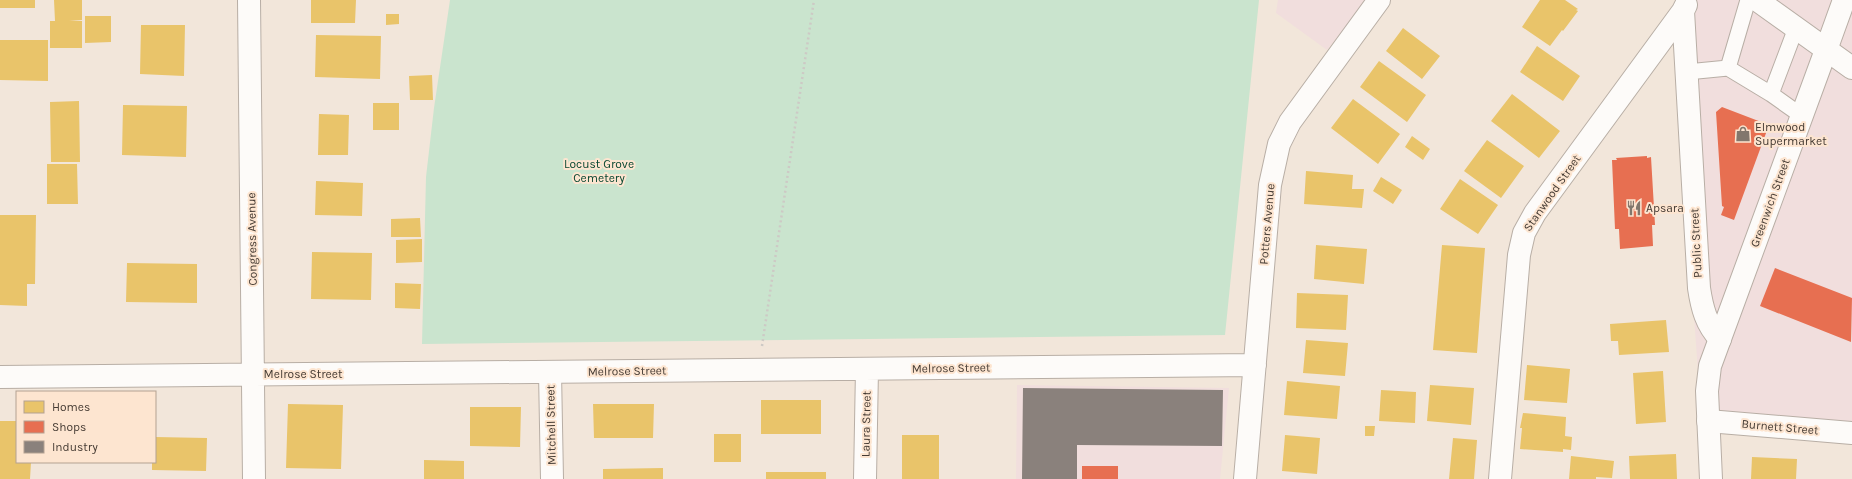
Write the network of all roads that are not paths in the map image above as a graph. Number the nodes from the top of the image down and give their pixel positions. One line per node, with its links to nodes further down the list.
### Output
1 (249, 0): 18 (street, Congress Avenue)
2 (1379, 0): 15 (street, Potters Avenue)
3 (1748, 0): 9 (lane)
4 (1757, 0): 7 (street)
5 (1844, 0): 8 (street, Greenwich Street)
6 (1686, 5): 11 (street, Public Street); 26 (street, Stanwood Street)
7 (1796, 28): 8 (street); 12 (lane)
8 (1826, 50): 10 (street); 13 (street, Greenwich Street)
9 (1728, 68): 11 (lane); 12 (lane)
10 (1852, 68)
11 (1687, 72): 14 (street, Public Street)
12 (1771, 94): 13 (lane)
13 (1802, 116): 14 (street, Greenwich Street)
14 (1720, 339): 20 (street)
15 (1255, 365): 16 (street, Melrose Street); 25 (street, Potters Avenue)
16 (867, 369): 17 (street, Melrose Street); 24 (street, Laura Street)
17 (550, 372): 18 (street, Melrose Street); 23 (street, Mitchell Street)
18 (253, 374): 19 (street, Melrose Street); 22 (street, Congress Avenue)
19 (0, 377)
20 (1708, 421): 21 (street, Burnett Street); 27 (street)
21 (1852, 433)
22 (254, 479)
23 (552, 479)
24 (865, 479)
25 (1245, 479)
26 (1500, 479)
27 (1712, 479)

